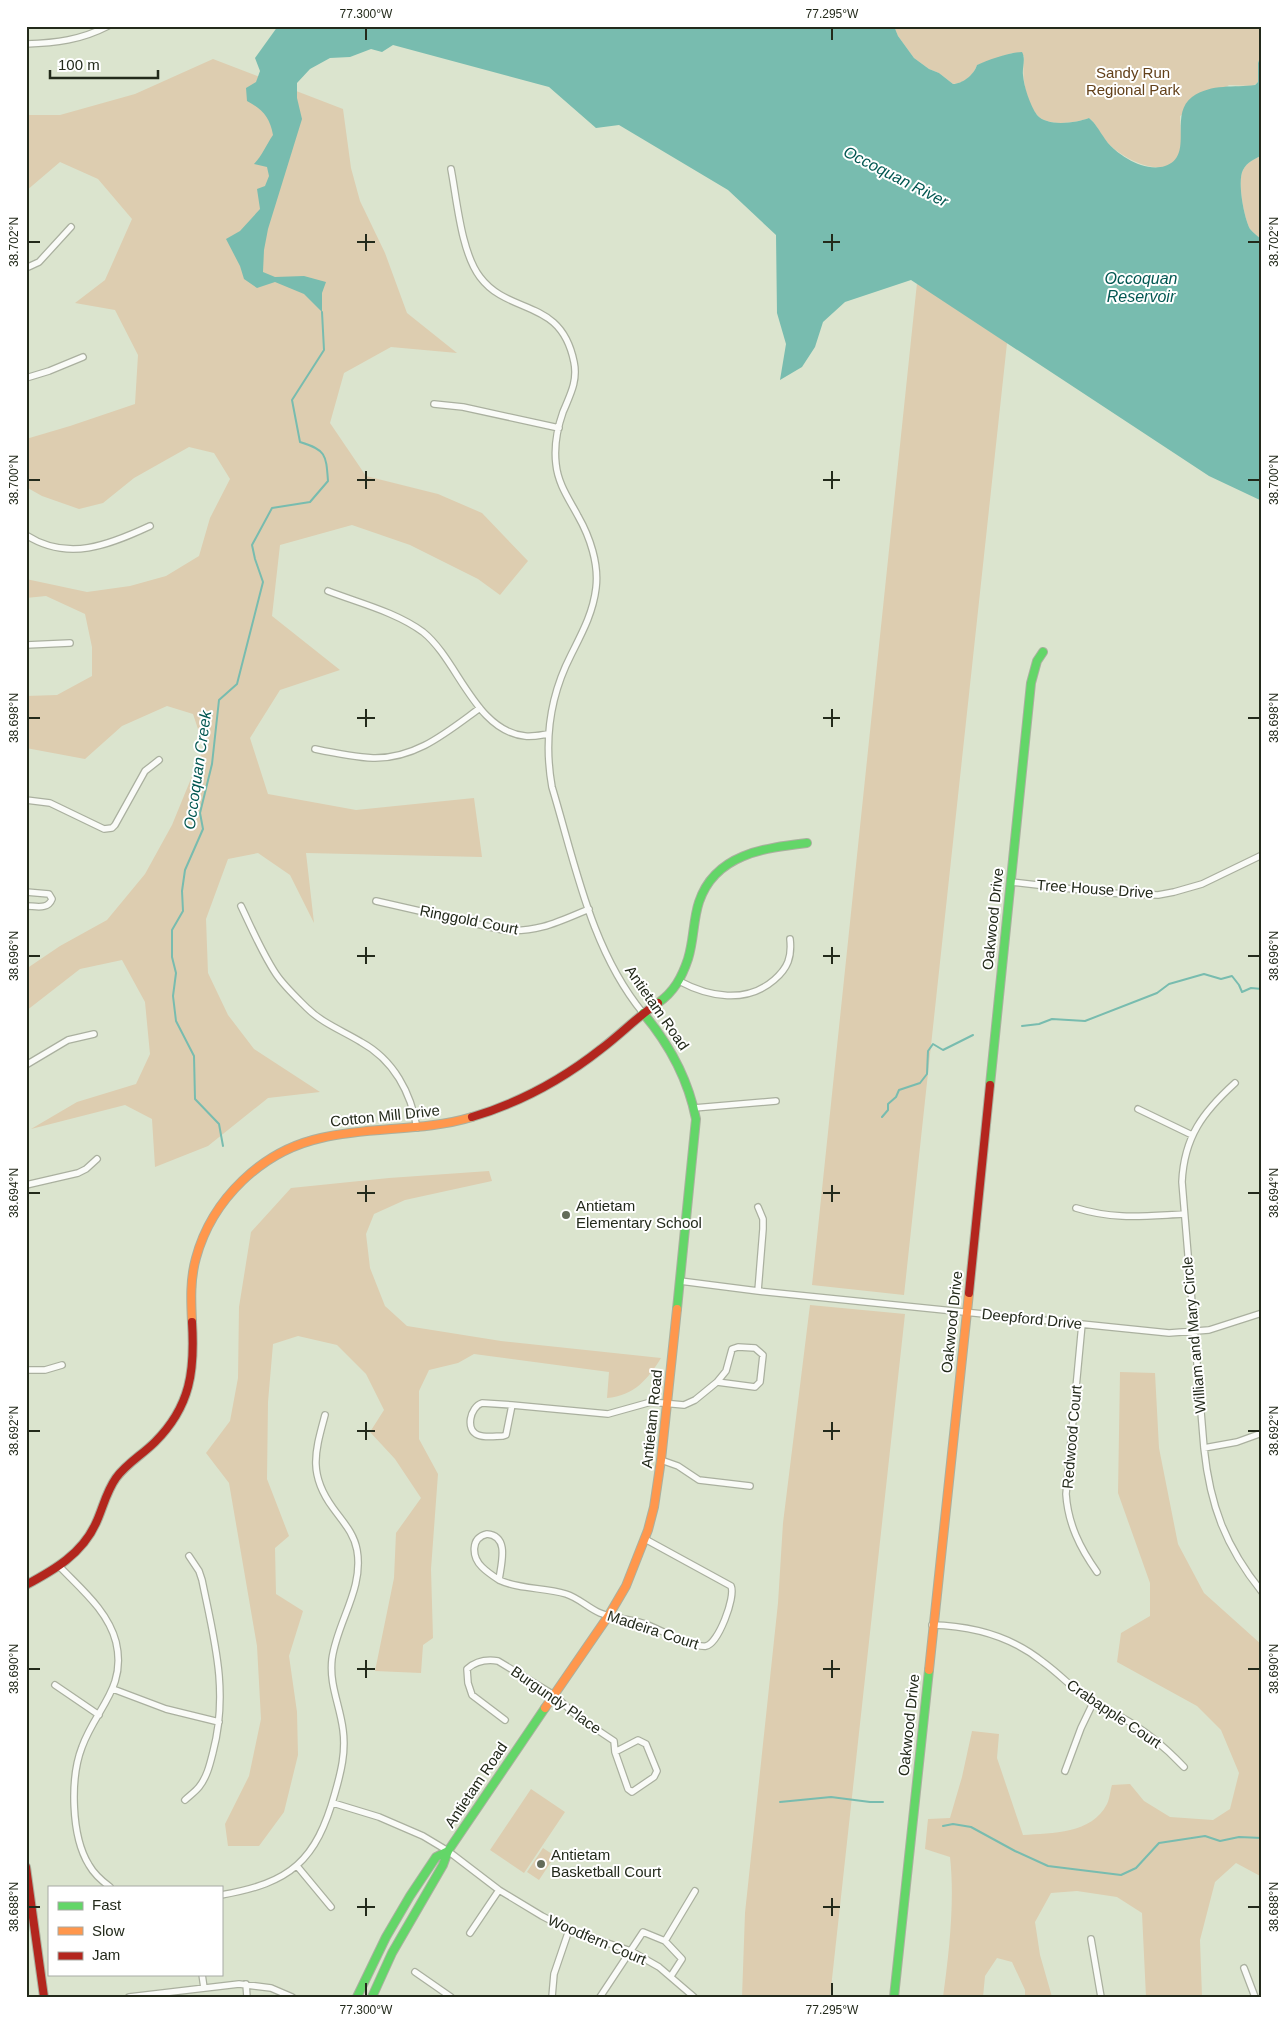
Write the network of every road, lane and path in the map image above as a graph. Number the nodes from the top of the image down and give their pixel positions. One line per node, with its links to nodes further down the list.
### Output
1 (108, 26): 2 (street)
2 (26, 44)
3 (451, 169): 9 (street, Antietam Road)
4 (71, 227): 5 (street)
5 (26, 268)
6 (83, 357): 7 (street)
7 (26, 378)
8 (434, 404): 9 (street)
9 (558, 428): 17 (street, Antietam Road)
10 (150, 526): 11 (street)
11 (26, 535)
12 (328, 591): 16 (street)
13 (70, 644): 14 (street)
14 (26, 645)
15 (1043, 652): 23 (street, Oakwood Drive)
16 (480, 708): 17 (street); 18 (street)
17 (548, 734): 28 (street, Antietam Road)
18 (315, 749)
19 (159, 760): 20 (street)
20 (26, 800)
21 (807, 843): 30 (street, Cotton Mill Drive)
22 (1262, 855): 23 (street, Tree House Drive)
23 (1011, 882): 47 (street, Oakwood Drive)
24 (26, 892): 26 (street)
25 (376, 901): 28 (street, Ringgold Court)
26 (26, 906)
27 (241, 906): 38 (street)
28 (589, 909): 31 (street, Antietam Road)
29 (790, 939): 30 (street)
30 (679, 981): 31 (street, Cotton Mill Drive)
31 (643, 1013): 36 (street, Antietam Road); 38 (street, Cotton Mill Drive)
32 (94, 1034): 33 (street)
33 (26, 1065)
34 (1235, 1083): 39 (street, William and Mary Circle)
35 (776, 1101): 36 (street)
36 (694, 1108): 45 (street, Antietam Road)
37 (1138, 1109): 39 (street)
38 (418, 1128): 63 (street, Cotton Mill Drive)
39 (1192, 1135): 44 (street, William and Mary Circle)
40 (98, 1159): 41 (street)
41 (26, 1185)
42 (758, 1207): 46 (street)
43 (1076, 1208): 44 (street)
44 (1184, 1214): 50 (street, William and Mary Circle)
45 (680, 1281): 46 (street, Deepford Drive); 54 (street, Antietam Road)
46 (758, 1291): 47 (street, Deepford Drive)
47 (967, 1312): 49 (street, Deepford Drive); 69 (street, Oakwood Drive)
48 (1262, 1314): 50 (street, Deepford Drive)
49 (1082, 1324): 50 (street, Deepford Drive); 64 (street, Redwood Court)
50 (1193, 1333): 58 (street, William and Mary Circle)
51 (62, 1365): 52 (street)
52 (26, 1370)
53 (717, 1382): 53 (street); 54 (street)
54 (667, 1404): 55 (street); 59 (street, Antietam Road)
55 (512, 1405): 55 (street)
56 (325, 1415): 81 (street)
57 (1262, 1433): 58 (street)
58 (1204, 1448): 67 (street, William and Mary Circle)
59 (661, 1460): 60 (street); 61 (street, Antietam Road)
60 (750, 1486)
61 (645, 1539): 68 (street, Antietam Road); 68 (street, Madeira Court)
62 (189, 1556): 76 (street)
63 (60, 1567): 66 (street, Cotton Mill Drive); 71 (street)
64 (1097, 1572)
65 (499, 1580): 65 (street, Madeira Court); 68 (street, Madeira Court)
66 (26, 1585)
67 (1262, 1592)
68 (609, 1615): 72 (street, Antietam Road)
69 (932, 1625): 73 (street, Crabapple Court); 112 (street, Oakwood Drive)
70 (55, 1686): 74 (street)
71 (113, 1689): 74 (street); 76 (street)
72 (554, 1695): 75 (street, Burgundy Place); 77 (street, Burgundy Place); 82 (street, Antietam Road)
73 (1093, 1703): 78 (street, Crabapple Court); 79 (street)
74 (99, 1715): 85 (street)
75 (505, 1720)
76 (219, 1722): 80 (street)
77 (615, 1752): 77 (street, Burgundy Place)
78 (1184, 1767)
79 (1065, 1771)
80 (184, 1800)
81 (333, 1803): 82 (street, Woodfern Court); 83 (street)
82 (448, 1851): 86 (street, Woodfern Court); 106 (street, Antietam Road); 107 (street, Antietam Road)
83 (297, 1866): 88 (street); 89 (street)
84 (26, 1867): 102 (street)
85 (109, 1886)
86 (499, 1890): 90 (street, Woodfern Court); 91 (street)
87 (695, 1890): 93 (street)
88 (222, 1895)
89 (331, 1907)
90 (569, 1930): 94 (street, Woodfern Court); 109 (street)
91 (470, 1933)
92 (1090, 1939): 113 (street)
93 (664, 1941): 94 (street); 98 (street)
94 (630, 1951): 98 (street, Woodfern Court); 110 (street)
95 (1244, 1968): 114 (street)
96 (415, 1972): 108 (street)
97 (202, 1976): 100 (street)
98 (670, 1976): 111 (street, Woodfern Court)
99 (246, 1984): 100 (street); 104 (street); 105 (street)
100 (204, 1988): 101 (street)
101 (154, 1995): 103 (street)
102 (44, 1997)
103 (129, 1997)
104 (247, 1997)
105 (292, 1997)
106 (357, 1997)
107 (372, 1997)
108 (451, 1997)
109 (552, 1997)
110 (600, 1997)
111 (694, 1997)
112 (894, 1997)
113 (1101, 1997)
114 (1255, 1997)

